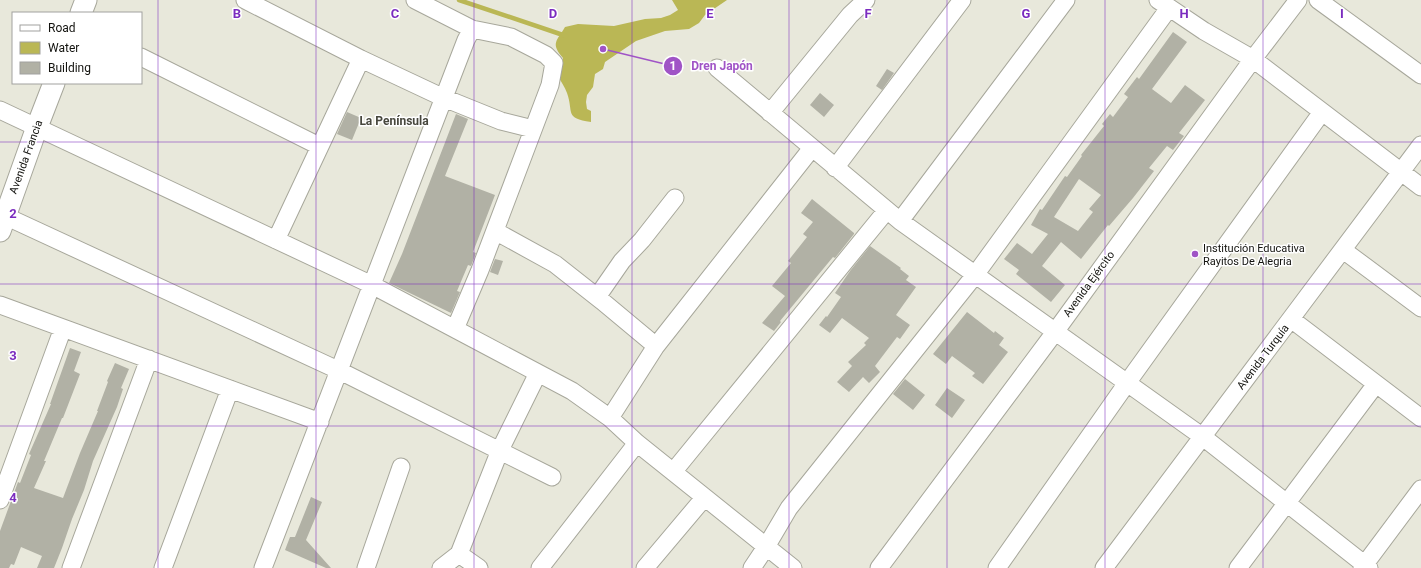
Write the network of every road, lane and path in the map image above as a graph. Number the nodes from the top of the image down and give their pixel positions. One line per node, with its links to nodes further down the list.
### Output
1 (86, 0): 10 (street)
2 (245, 0): 13 (street)
3 (415, 0): 11 (street)
4 (866, 0): 21 (street)
5 (962, 0): 27 (street)
6 (1066, 0): 33 (street)
7 (1298, 0): 14 (street, Avenida Ejército)
8 (1318, 0): 16 (street)
9 (1164, 4): 14 (street); 37 (street)
10 (81, 12)
11 (472, 29): 18 (street); 23 (street)
12 (142, 58): 25 (street)
13 (361, 59): 18 (street); 25 (street)
14 (1253, 59): 20 (street); 45 (street, Avenida Ejército)
15 (717, 68): 21 (street)
16 (1421, 75)
17 (54, 84): 22 (street, Avenida Francia)
18 (444, 98): 23 (street); 38 (street)
19 (0, 110): 22 (street)
20 (1322, 112): 28 (street); 50 (street)
21 (770, 113): 26 (street)
22 (37, 127): 32 (street, Avenida Francia); 35 (street)
23 (533, 129): 34 (street)
24 (1421, 145): 28 (street, Avenida Turquía)
25 (319, 146): 35 (street)
26 (812, 148): 27 (street); 46 (street)
27 (836, 168): 31 (street)
28 (1401, 172): 29 (street); 36 (street, Avenida Turquía)
29 (1421, 187)
30 (675, 198): 39 (street)
31 (887, 210): 33 (street); 60 (street)
32 (3, 214): 48 (street)
33 (900, 221): 37 (street)
34 (495, 231): 39 (street); 44 (street)
35 (276, 240): 38 (street)
36 (1343, 250): 41 (street); 42 (street, Avenida Turquía)
37 (975, 275): 45 (street); 66 (street)
38 (372, 285): 44 (street); 48 (street)
39 (597, 297): 46 (street)
40 (0, 305): 43 (street)
41 (1421, 308)
42 (1291, 320): 51 (street); 56 (street, Avenida Turquía)
43 (63, 328): 47 (street); 64 (street)
44 (455, 329): 49 (street)
45 (1055, 332): 50 (street); 79 (street, Avenida Ejército)
46 (656, 346): 53 (street)
47 (149, 359): 52 (street); 70 (street)
48 (340, 370): 55 (street); 58 (street)
49 (538, 374): 53 (street); 58 (street)
50 (1127, 383): 56 (street); 80 (street)
51 (1376, 384): 54 (street); 65 (street)
52 (230, 389): 55 (street); 71 (street)
53 (610, 418): 57 (street)
54 (1421, 418)
55 (320, 422): 68 (street)
56 (1203, 437): 65 (street); 81 (street, Avenida Turquía)
57 (637, 443): 60 (street); 75 (street)
58 (500, 450): 61 (street); 67 (street)
59 (401, 467): 72 (street)
60 (673, 472): 63 (street)
61 (552, 477)
62 (1421, 489): 69 (street)
63 (704, 498): 66 (street); 76 (street)
64 (0, 500)
65 (1286, 503): 69 (street); 82 (street)
66 (766, 547): 77 (street); 78 (street)
67 (459, 554): 73 (street); 74 (street)
68 (268, 566)
69 (1366, 567)
70 (71, 568)
71 (163, 568)
72 (366, 568)
73 (441, 568)
74 (479, 568)
75 (540, 568)
76 (646, 568)
77 (752, 568)
78 (793, 568)
79 (879, 568)
80 (997, 568)
81 (1104, 568)
82 (1238, 568)

